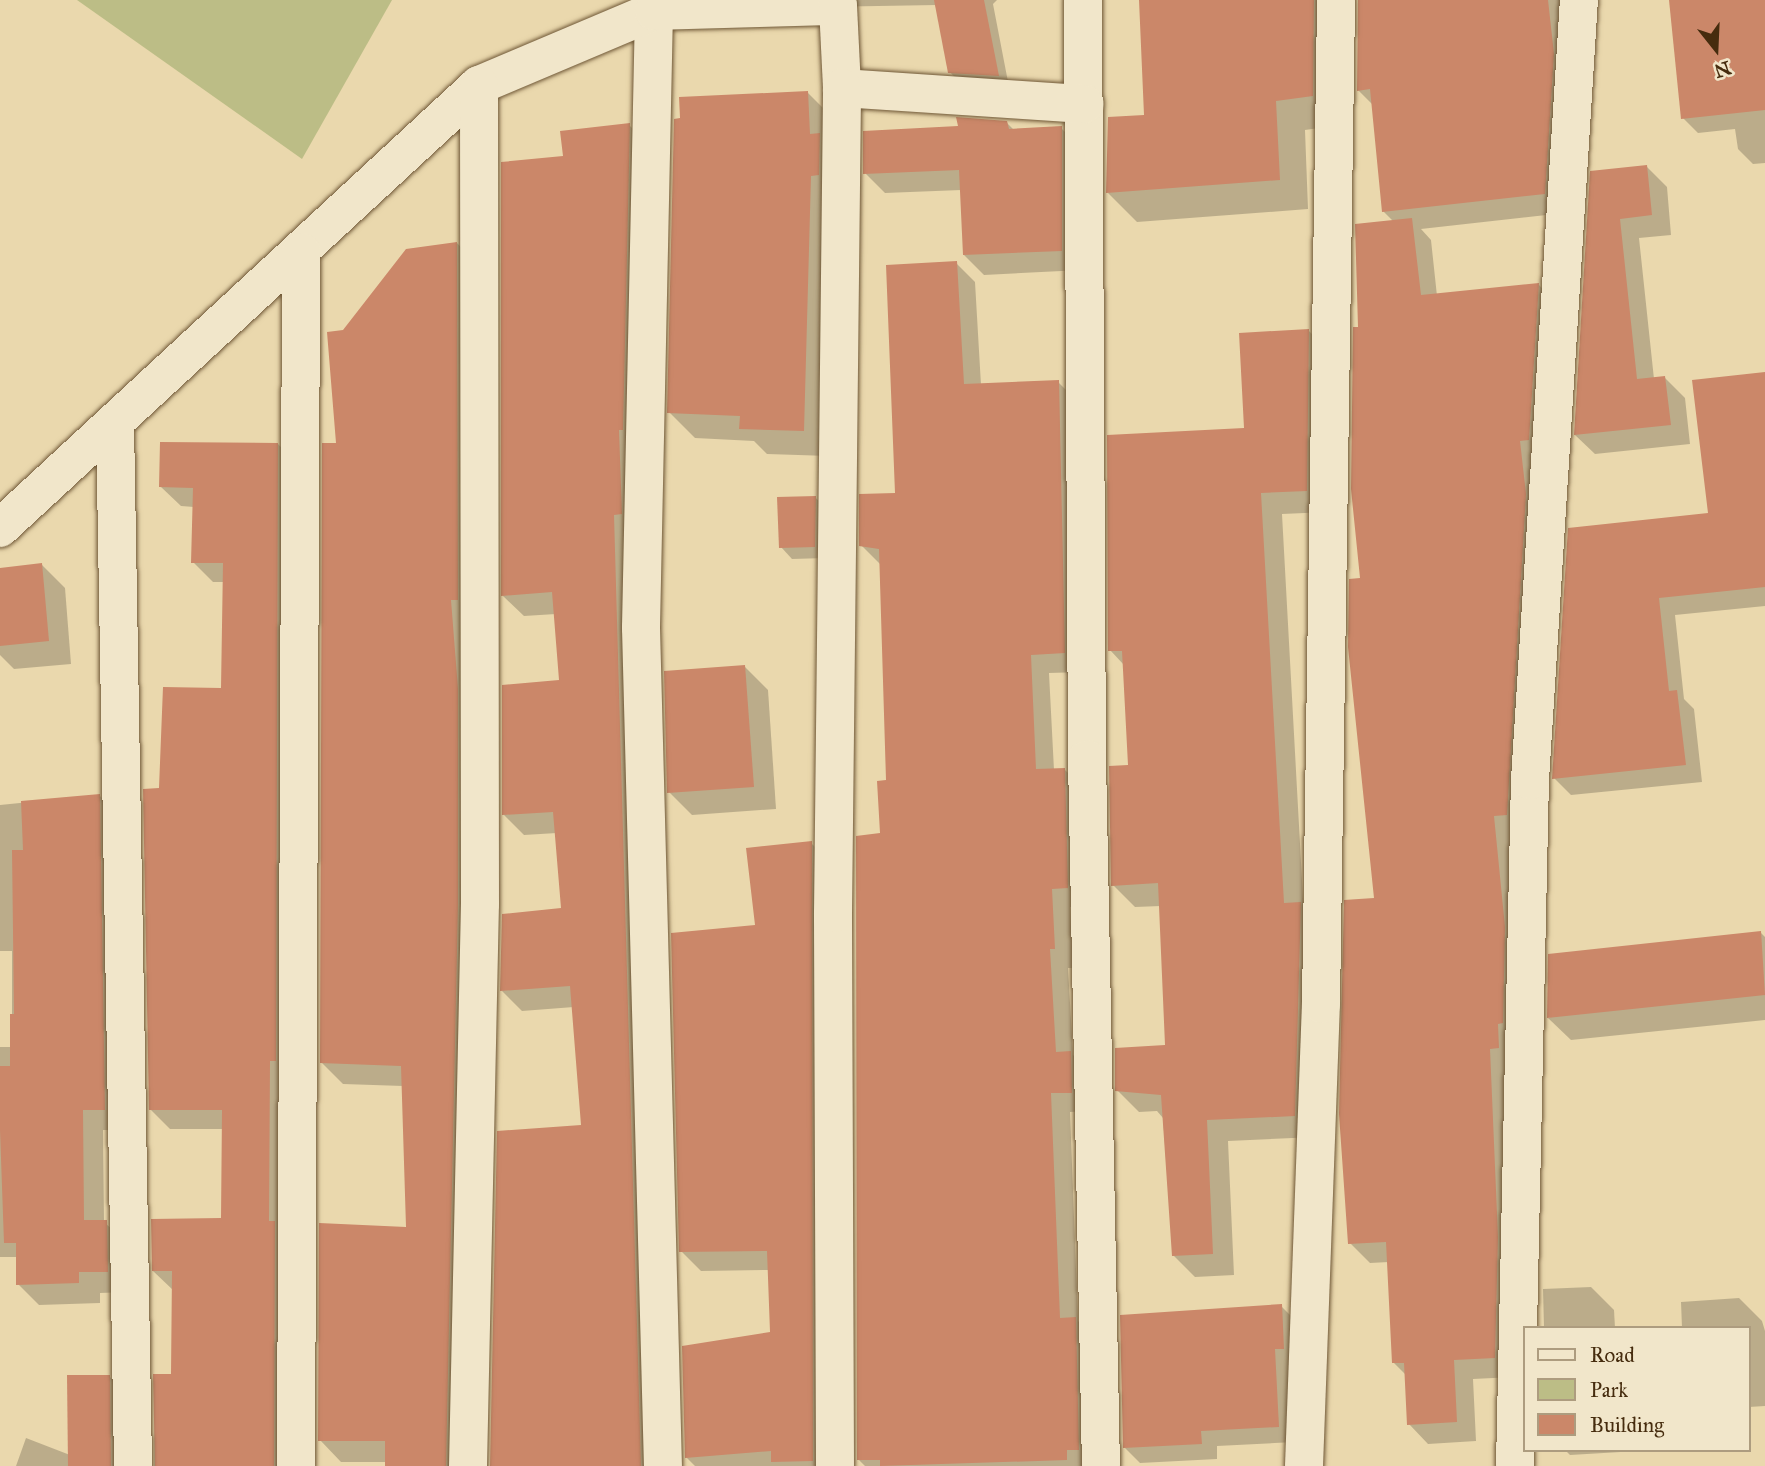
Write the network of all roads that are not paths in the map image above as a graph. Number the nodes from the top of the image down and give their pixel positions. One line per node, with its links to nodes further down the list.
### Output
1 (1083, 0): 7 (street)
2 (1336, 0): 17 (street)
3 (1579, 0): 18 (street)
4 (654, 11): 5 (street); 6 (street); 14 (street)
5 (480, 85): 8 (street); 13 (street)
6 (842, 88): 7 (street); 15 (street)
7 (1084, 104): 16 (street)
8 (302, 252): 9 (street); 12 (street)
9 (115, 423): 10 (street); 11 (street)
10 (0, 528)
11 (133, 1466)
12 (296, 1466)
13 (468, 1466)
14 (663, 1466)
15 (835, 1466)
16 (1101, 1466)
17 (1304, 1466)
18 (1516, 1466)

